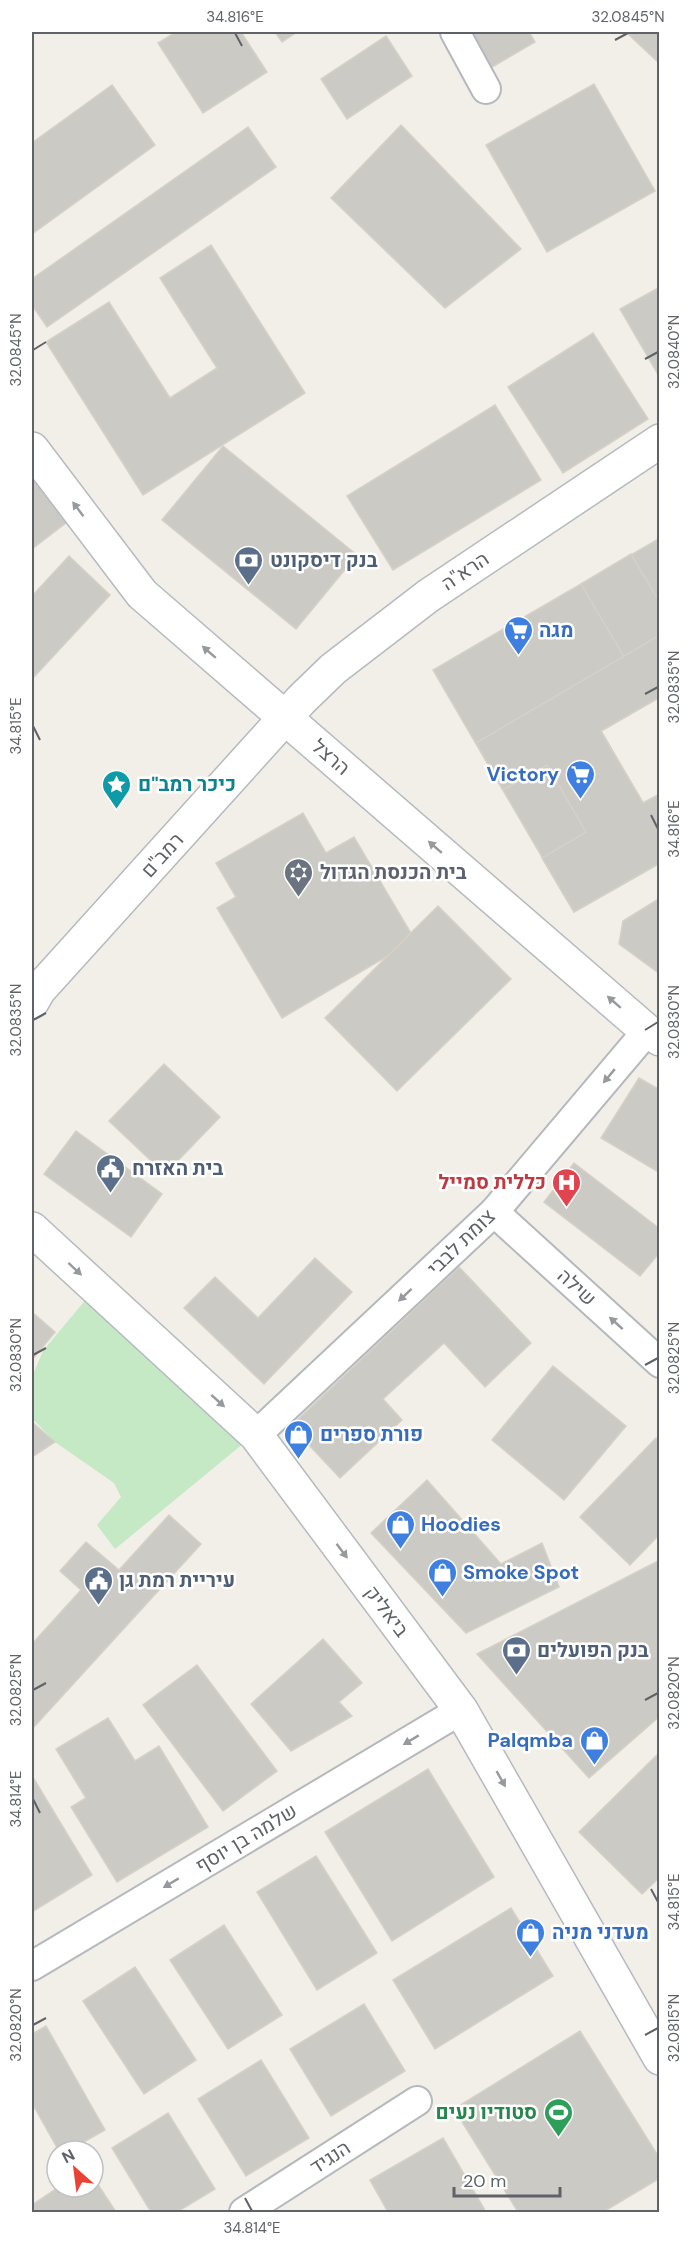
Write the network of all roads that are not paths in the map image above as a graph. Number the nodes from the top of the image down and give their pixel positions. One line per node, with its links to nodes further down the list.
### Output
1 (455, 32): 2 (street)
2 (486, 89)
3 (660, 441): 5 (street, הרא"ה)
4 (32, 449): 6 (street, הרצל, one-way to 4)
5 (333, 669): 6 (street); 7 (street, הרא"ה)
6 (243, 680): 7 (street, הרצל)
7 (284, 719): 8 (street, רמב"ם); 9 (street, הרצל, one-way to 7)
8 (34, 996)
9 (653, 1035): 10 (street, צומת לבבי, one-way to 10)
10 (494, 1212): 12 (street, שילה, one-way to 10); 13 (street, צומת לבבי, one-way to 13)
11 (32, 1229): 13 (street, ביאליק, one-way to 13)
12 (660, 1363)
13 (256, 1435): 14 (street, ביאליק, one-way to 14)
14 (461, 1710): 15 (street, שלמה בן יוסף, one-way to 15); 16 (street, ביאליק, one-way to 16)
15 (32, 1966)
16 (660, 2058)
17 (417, 2101): 18 (street, הנגיד)
18 (244, 2212)

